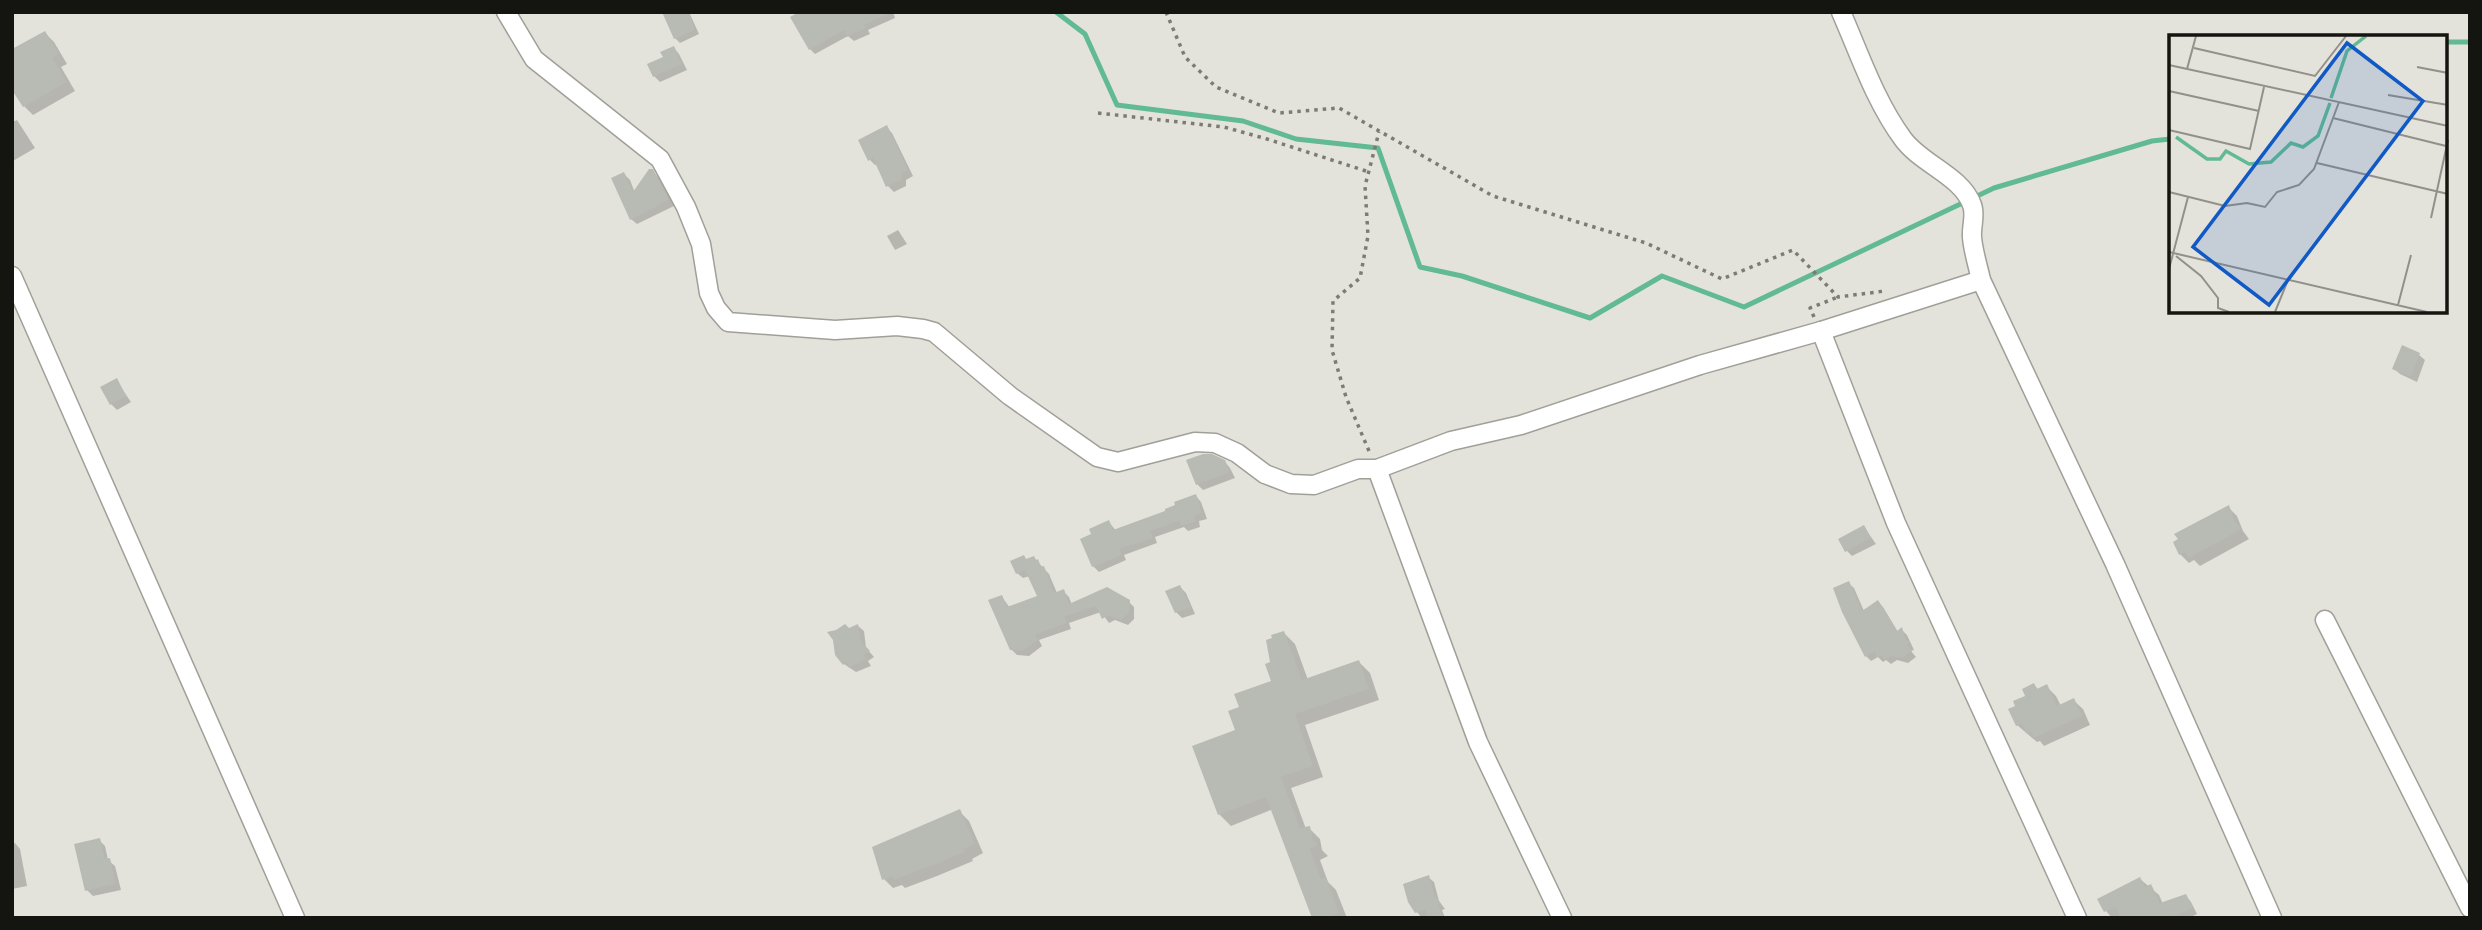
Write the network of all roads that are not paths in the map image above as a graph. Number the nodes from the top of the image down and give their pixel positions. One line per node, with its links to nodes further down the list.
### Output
1 (506, 12): 6 (street)
2 (1841, 12): 4 (street)
3 (12, 276): 9 (street)
4 (1981, 280): 5 (street); 12 (street)
5 (1821, 331): 6 (street); 11 (street)
6 (1377, 469): 10 (street)
7 (2325, 620): 8 (street)
8 (2470, 908)
9 (295, 918)
10 (1562, 918)
11 (2077, 918)
12 (2272, 918)

